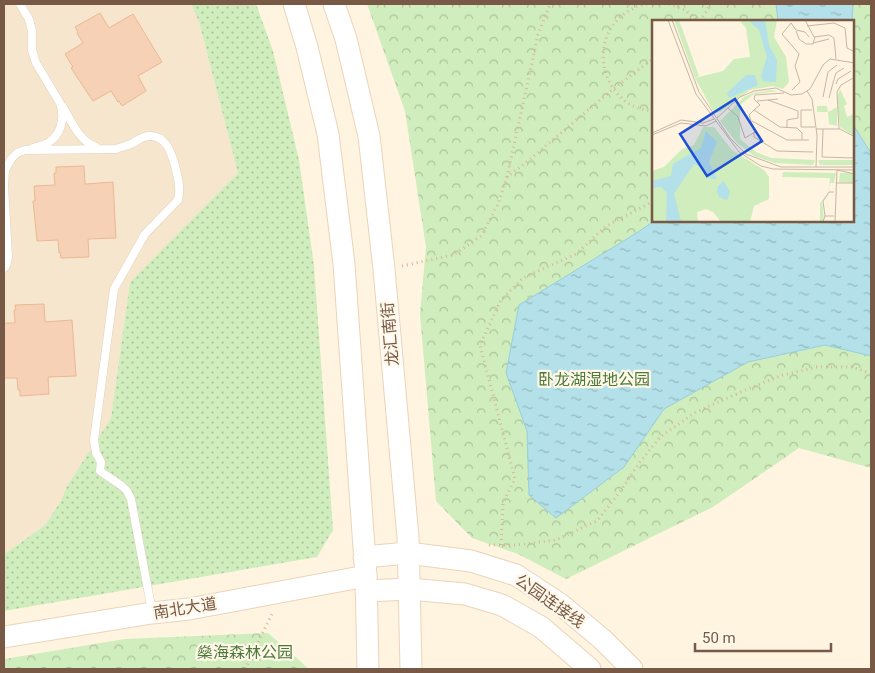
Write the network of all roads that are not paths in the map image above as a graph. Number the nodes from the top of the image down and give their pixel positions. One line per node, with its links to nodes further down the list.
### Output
1 (20, 4): 4 (lane)
2 (294, 4): 9 (main road)
3 (334, 4): 8 (main road, 龙汇南街)
4 (60, 103): 5 (lane); 6 (lane)
5 (102, 149): 6 (lane); 11 (lane)
6 (25, 150): 7 (lane)
7 (4, 268)
8 (408, 553): 9 (main road, 公园连接线); 10 (main road, 龙汇南街); 16 (main road, 公园连接线)
9 (365, 575): 10 (main road, 公园连接线); 11 (main road, 南北大道); 13 (main road)
10 (409, 589): 14 (main road, 龙汇南街); 15 (main road, 公园连接线)
11 (152, 613): 12 (main road, 南北大道)
12 (4, 637)
13 (368, 669)
14 (411, 669)
15 (590, 669)
16 (632, 669)

